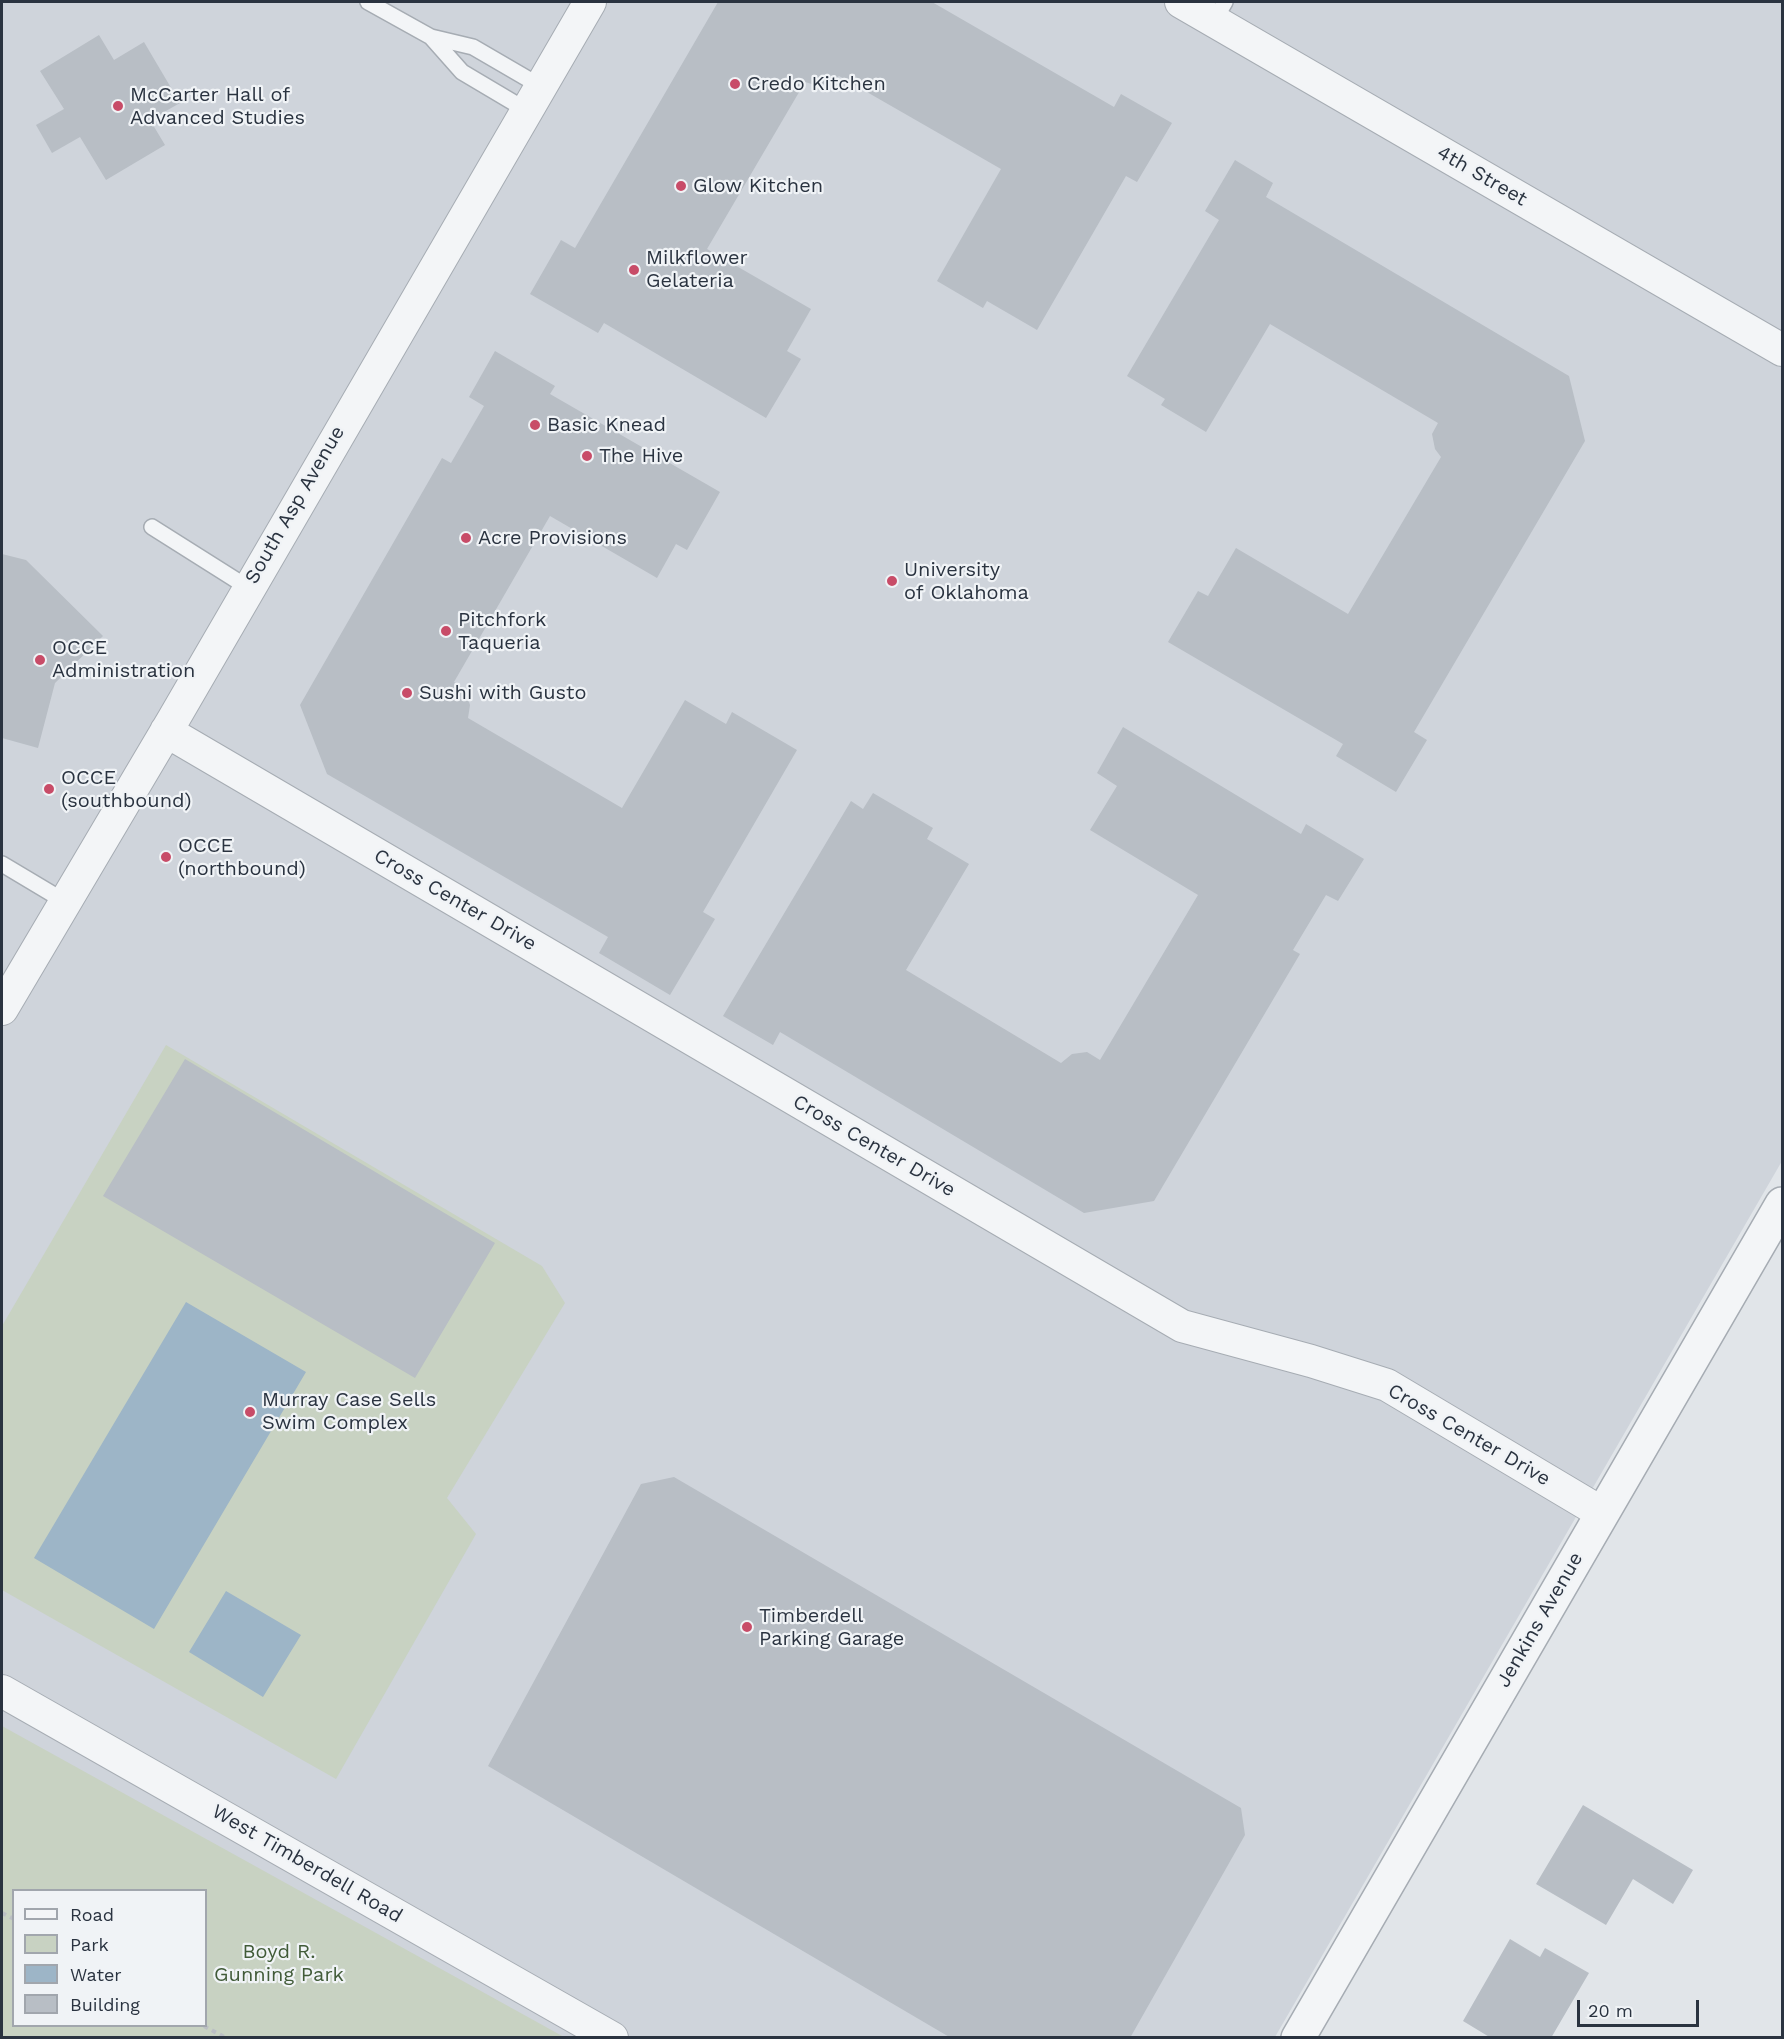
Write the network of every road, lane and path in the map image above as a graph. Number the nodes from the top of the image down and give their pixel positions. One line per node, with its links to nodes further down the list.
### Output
1 (369, 2): 5 (lane)
2 (590, 2): 6 (street, South Asp Avenue)
3 (1181, 2): 4 (street, 4th Street)
4 (1220, 11): 7 (street, 4th Street)
5 (431, 38): 6 (lane); 6 (lane)
6 (533, 98): 9 (street, South Asp Avenue)
7 (1782, 350)
8 (152, 527): 9 (lane)
9 (247, 587): 10 (street, South Asp Avenue)
10 (166, 731): 12 (street, South Asp Avenue); 15 (street, Cross Center Drive)
11 (2, 864): 12 (lane)
12 (64, 901): 13 (street, South Asp Avenue)
13 (2, 1008)
14 (1782, 1203): 15 (street, Jenkins Avenue)
15 (1602, 1513): 20 (street, Jenkins Avenue)
16 (2, 1691): 19 (street, West Timberdell Road)
17 (207, 2027): 18 (path)
18 (226, 2037)
19 (612, 2037)
20 (1298, 2037)

